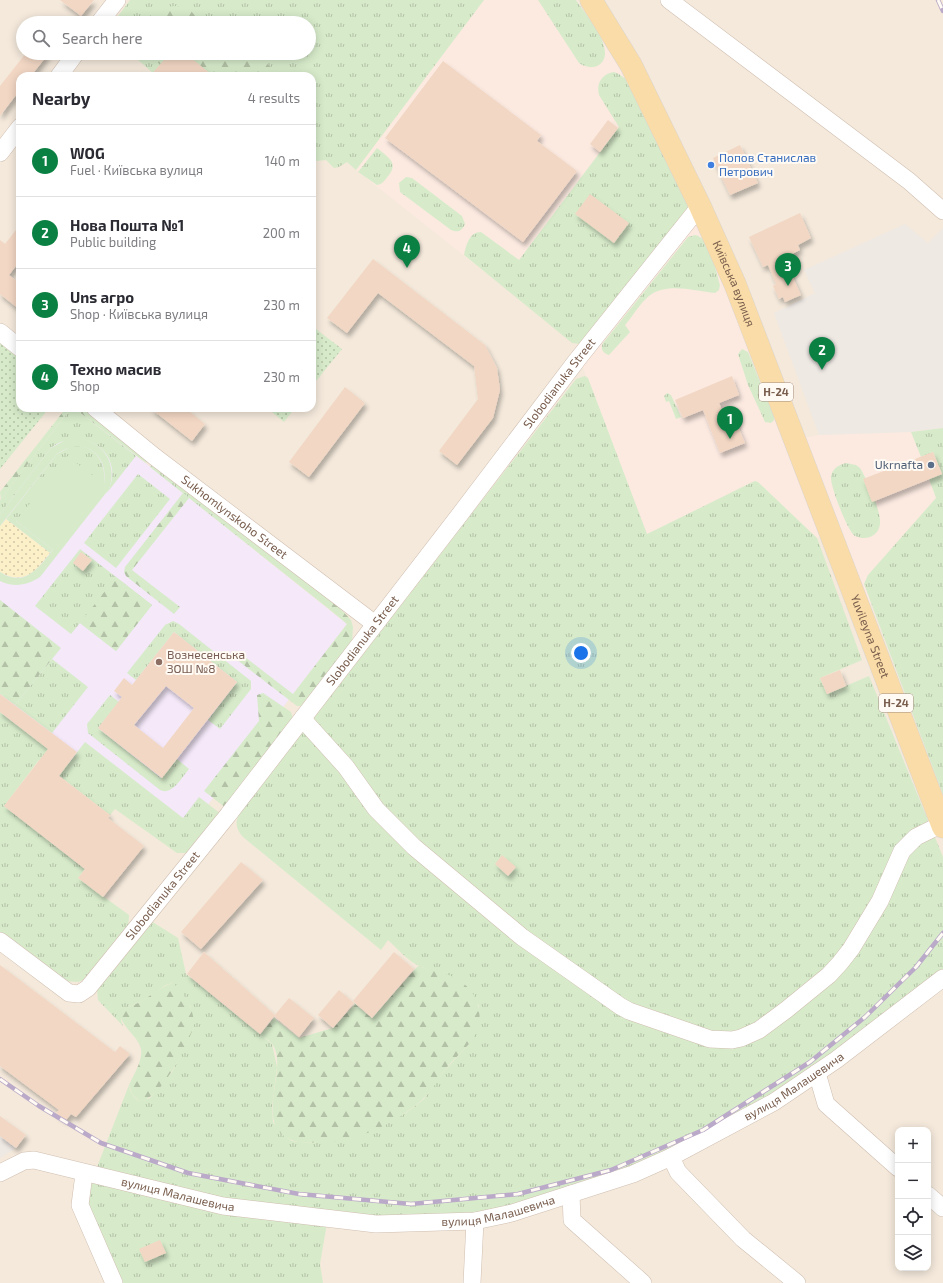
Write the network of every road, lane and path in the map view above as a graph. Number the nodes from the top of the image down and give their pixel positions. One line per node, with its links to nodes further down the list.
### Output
1 (117, 0): 4 (street)
2 (591, 0): 9 (main road, Київська вулиця / Н-24)
3 (670, 0): 10 (street)
4 (104, 16)
5 (71, 60): 6 (street)
6 (62, 72)
7 (16, 132): 8 (street)
8 (0, 153)
9 (700, 206): 14 (main road, Київська вулиця / Н-24); 15 (street, Slobodianuka Street)
10 (943, 211)
11 (0, 332): 12 (street)
12 (16, 345)
13 (100, 412): 15 (street, Sukhomlynskoho Street)
14 (849, 580): 17 (main road, Yuvileyna Street / Н-24)
15 (376, 624): 16 (street, Slobodianuka Street)
16 (304, 718): 17 (street); 18 (street, Slobodianuka Street)
17 (942, 826)
18 (0, 941)
19 (943, 978): 20 (street, вулиця Малашевича)
20 (817, 1073): 21 (street, вулиця Малашевича); 22 (street)
21 (671, 1157): 25 (street, вулиця Малашевича); 32 (street)
22 (895, 1165)
23 (0, 1173): 24 (street, вулиця Малашевича)
24 (84, 1174): 28 (street, вулиця Малашевича); 29 (street)
25 (571, 1194): 28 (street, вулиця Малашевича); 31 (street)
26 (931, 1197): 27 (street)
27 (943, 1208)
28 (475, 1222): 30 (street)
29 (114, 1283)
30 (472, 1283)
31 (643, 1283)
32 (797, 1283)

